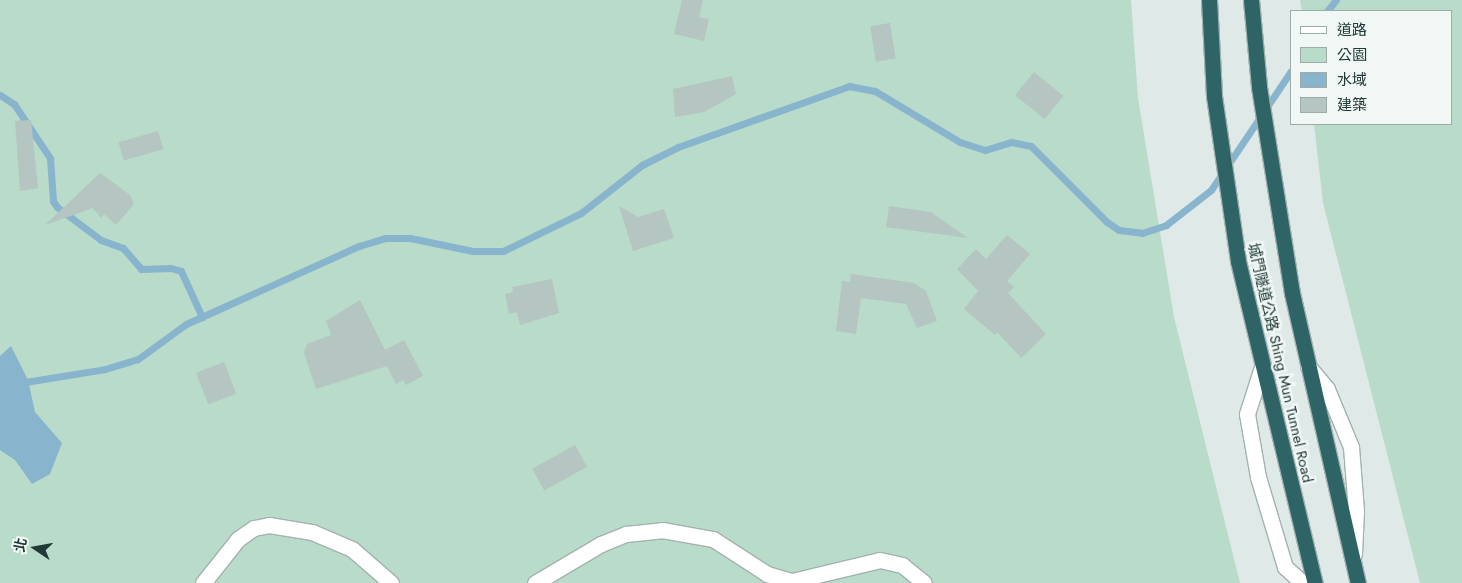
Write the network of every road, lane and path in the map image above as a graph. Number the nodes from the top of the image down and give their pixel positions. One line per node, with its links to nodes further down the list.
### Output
1 (1209, 0): 4 (highway, 城門隧道公路 Shing Mun Tunnel Road)
2 (1251, 0): 3 (highway, 城門隧道公路 Shing Mun Tunnel Road)
3 (1306, 362): 5 (highway, 城門隧道公路 Shing Mun Tunnel Road); 5 (lane)
4 (1261, 370): 10 (lane); 11 (highway, 城門隧道公路 Shing Mun Tunnel Road)
5 (1353, 563): 12 (highway, 城門隧道公路 Shing Mun Tunnel Road)
6 (203, 583): 7 (lane)
7 (390, 583)
8 (535, 583): 9 (lane)
9 (924, 583)
10 (1304, 583)
11 (1315, 583)
12 (1358, 583)

